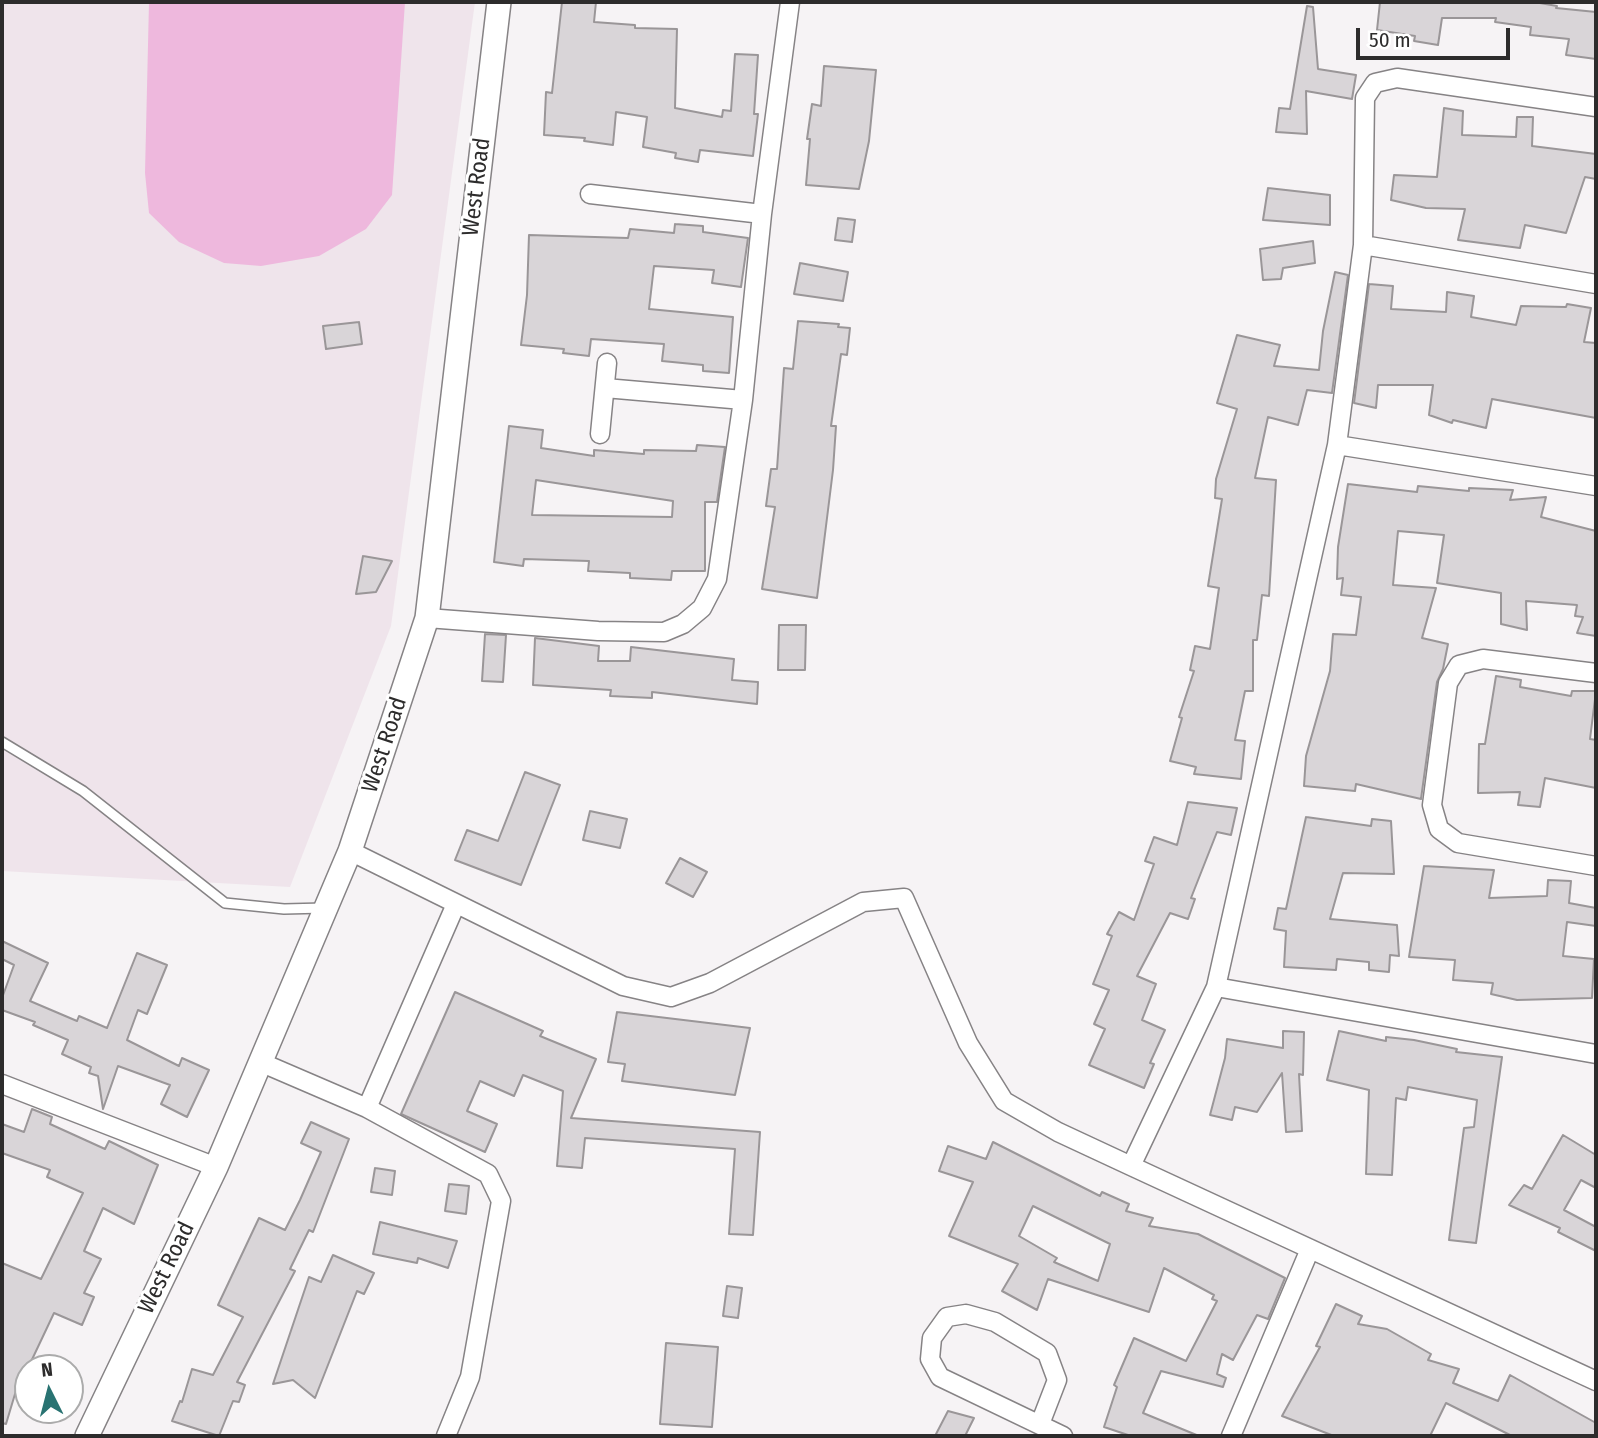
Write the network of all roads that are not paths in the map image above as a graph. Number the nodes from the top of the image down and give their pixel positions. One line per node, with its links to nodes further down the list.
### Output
1 (499, 2): 14 (street, West Road)
2 (784, 2): 5 (street)
3 (1596, 107): 6 (street)
4 (590, 194): 5 (street)
5 (762, 214): 10 (street)
6 (1363, 245): 7 (street); 12 (street)
7 (1596, 284)
8 (607, 363): 9 (street)
9 (605, 388): 10 (street); 11 (street)
10 (744, 400): 14 (street)
11 (600, 434)
12 (1338, 444): 13 (street); 21 (street)
13 (1596, 486)
14 (427, 618): 17 (street, West Road)
15 (1596, 673): 18 (street)
16 (2, 742): 20 (lane)
17 (350, 851): 19 (street); 20 (street, West Road)
18 (1596, 866)
19 (456, 904): 25 (street); 26 (street)
20 (324, 908): 23 (street, West Road)
21 (1216, 987): 22 (street); 26 (street)
22 (1596, 1054)
23 (260, 1062): 25 (street); 27 (street, West Road)
24 (2, 1084): 27 (street)
25 (367, 1108): 33 (street)
26 (1131, 1166): 28 (street)
27 (216, 1167): 32 (street, West Road)
28 (1310, 1249): 29 (street); 31 (street)
29 (1596, 1381)
30 (1040, 1424): 30 (street); 34 (street)
31 (1233, 1435)
32 (87, 1436)
33 (446, 1436)
34 (1063, 1436)

